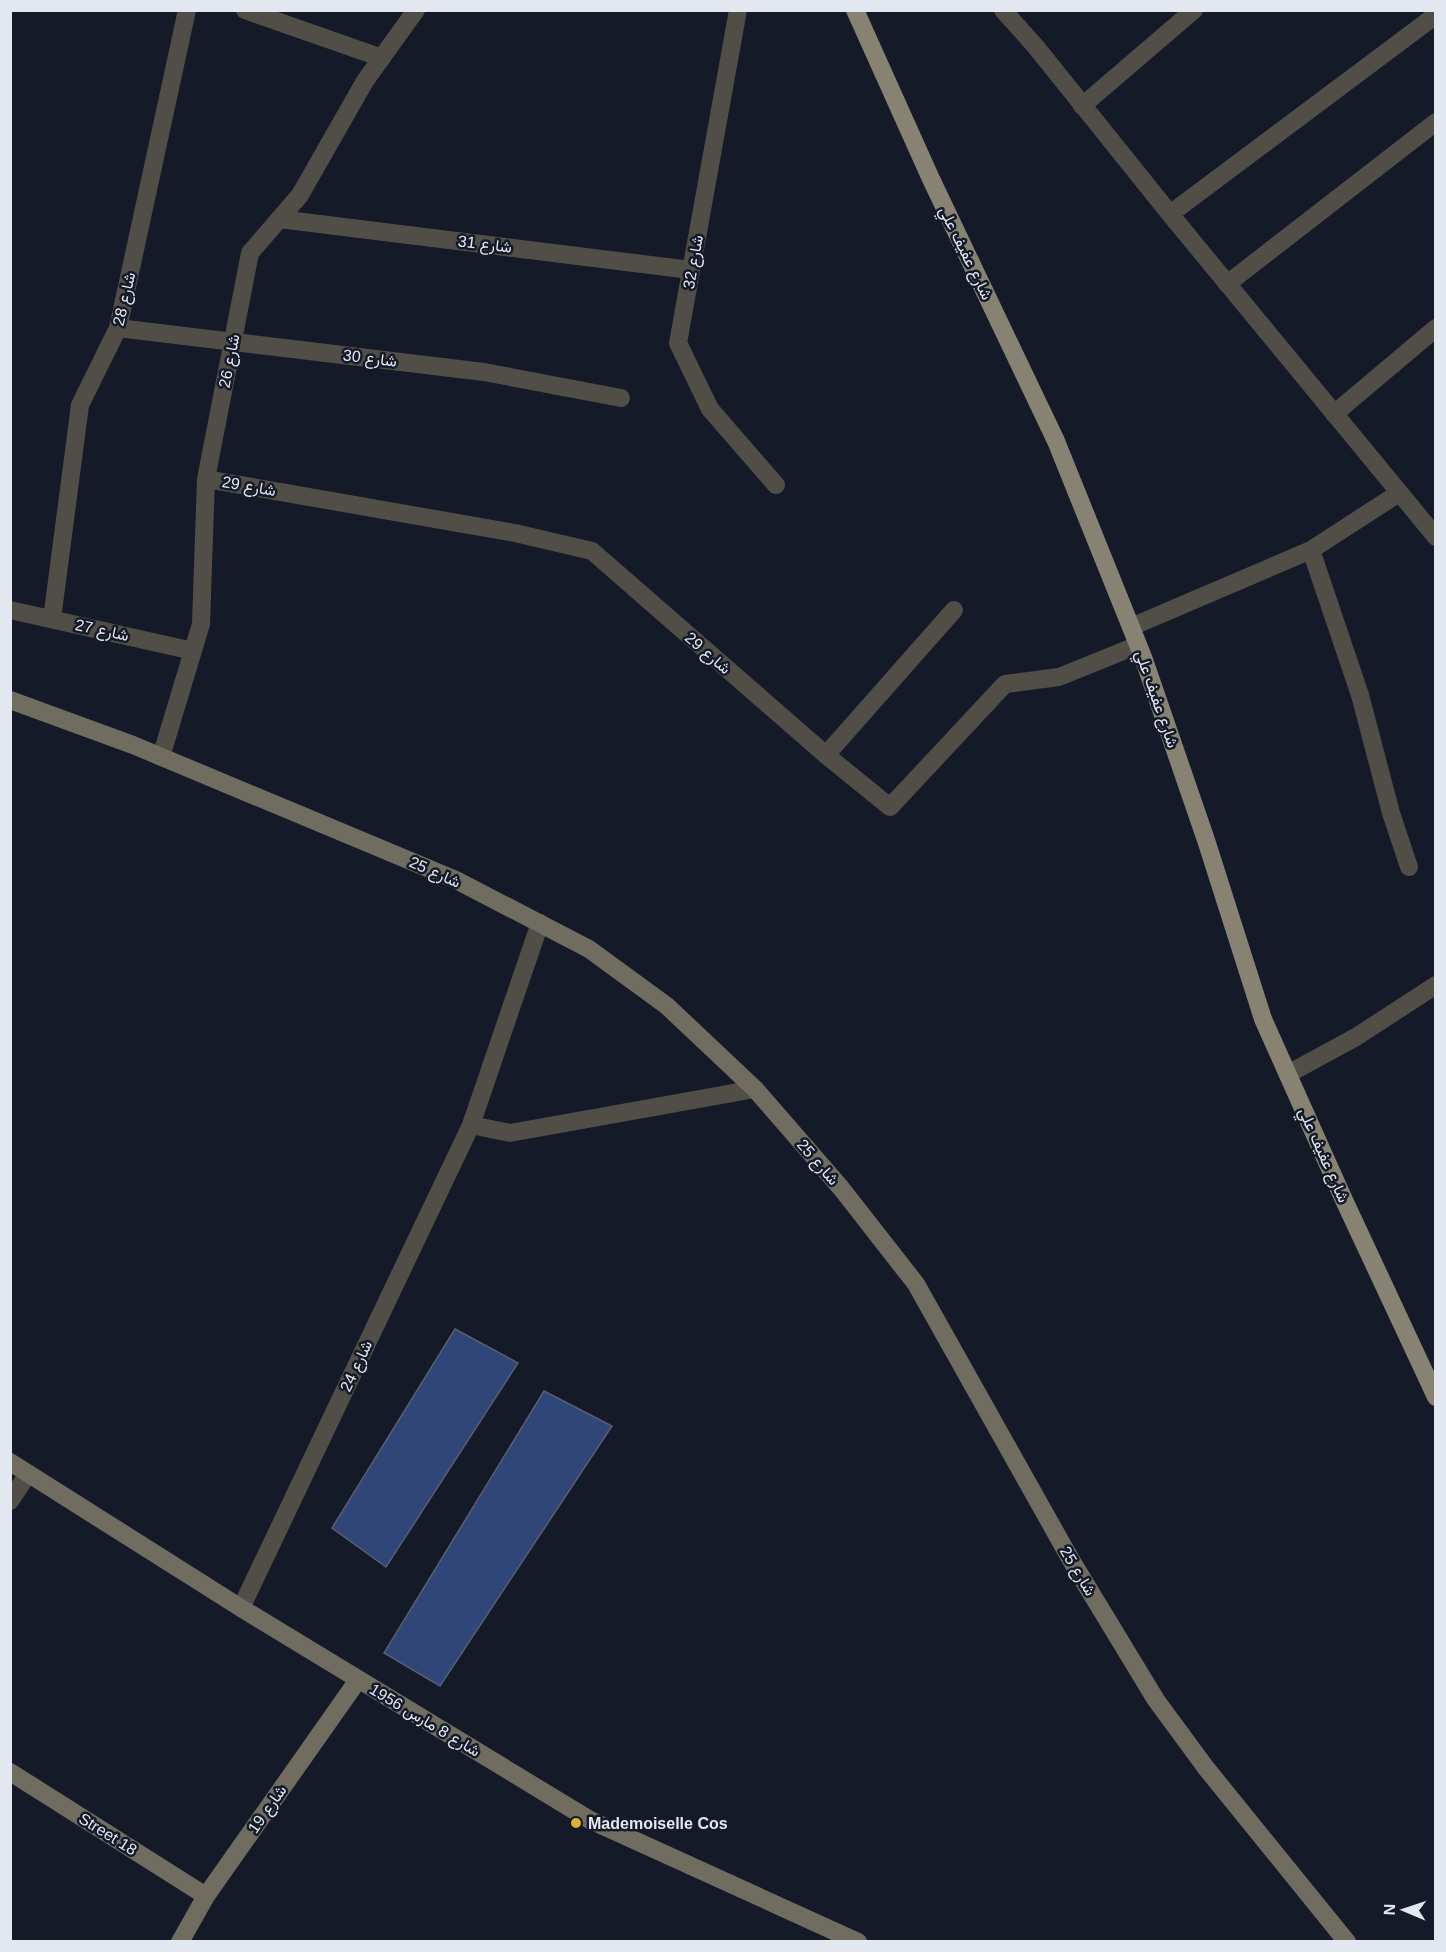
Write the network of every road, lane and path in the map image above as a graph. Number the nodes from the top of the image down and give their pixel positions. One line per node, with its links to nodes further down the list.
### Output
1 (187, 10): 16 (street, شارع 28)
2 (245, 10): 9 (street)
3 (416, 10): 9 (street, شارع 26)
4 (738, 10): 14 (street, شارع 32)
5 (855, 10): 29 (main road, شارع عفيف علي)
6 (1003, 10): 10 (street)
7 (1194, 10): 10 (street)
8 (1436, 15): 12 (street)
9 (382, 58): 13 (street, شارع 26)
10 (1083, 106): 12 (street)
11 (1436, 122): 15 (street)
12 (1170, 214): 15 (street)
13 (279, 219): 14 (street, شارع 31); 18 (street, شارع 26)
14 (691, 270): 22 (street, شارع 32)
15 (1227, 284): 20 (street)
16 (118, 328): 18 (street, شارع 30); 28 (street, شارع 28)
17 (1436, 328): 20 (street)
18 (233, 342): 19 (street, شارع 30); 21 (street, شارع 26)
19 (621, 398)
20 (1334, 414): 23 (street)
21 (206, 479): 31 (street, شارع 26); 33 (street, شارع 29)
22 (776, 485)
23 (1399, 493): 24 (street); 25 (street)
24 (1434, 532)
25 (1311, 550): 29 (street); 35 (street)
26 (10, 610): 28 (street, شارع 27)
27 (954, 610): 33 (street)
28 (52, 620): 31 (street, شارع 27)
29 (1131, 627): 30 (main road, شارع عفيف علي)
30 (1138, 645): 33 (street, شارع 29); 38 (main road, شارع عفيف علي)
31 (194, 651): 34 (street, شارع 26)
32 (10, 700): 34 (street, شارع 25)
33 (826, 755)
34 (161, 757): 36 (street, شارع 25)
35 (1409, 867)
36 (540, 923): 39 (street, شارع 25); 40 (street, شارع 24)
37 (1436, 984): 38 (street)
38 (1288, 1074): 41 (main road, شارع عفيف علي)
39 (755, 1089): 40 (street); 51 (street, شارع 25)
40 (471, 1125): 45 (street, شارع 24)
41 (1436, 1397)
42 (10, 1462): 43 (street, شارع 8 مارس 1956)
43 (28, 1474): 44 (street); 45 (street, شارع 8 مارس 1956)
44 (10, 1501)
45 (241, 1608): 46 (street, شارع 8 مارس 1956)
46 (358, 1680): 48 (street, شارع 19); 50 (street, شارع 8 مارس 1956)
47 (10, 1772): 48 (street, Street 18)
48 (206, 1896): 49 (street, شارع 19)
49 (180, 1941)
50 (858, 1941)
51 (1347, 1941)

